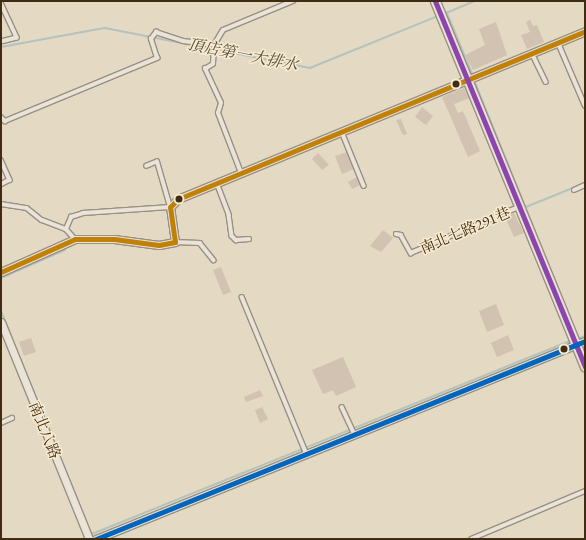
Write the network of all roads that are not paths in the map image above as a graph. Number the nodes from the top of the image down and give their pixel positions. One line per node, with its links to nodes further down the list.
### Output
1 (293, 1): 7 (lane)
2 (435, 1): 9 (street)
3 (1, 3): 5 (lane)
4 (585, 31): 6 (street)
5 (1, 42)
6 (558, 42): 8 (street); 11 (lane)
7 (214, 46): 12 (lane); 16 (lane)
8 (532, 54): 9 (street); 10 (lane)
9 (470, 81): 13 (street); 24 (street)
10 (546, 82)
11 (585, 105)
12 (1, 117)
13 (342, 132): 16 (street); 20 (lane)
14 (1, 160): 18 (lane)
15 (147, 166): 23 (lane)
16 (241, 174): 17 (street)
17 (216, 183): 23 (street); 28 (lane)
18 (1, 185)
19 (585, 185): 21 (lane)
20 (364, 186)
21 (574, 190)
22 (1, 204): 25 (lane)
23 (170, 207): 25 (lane); 29 (street)
24 (519, 207): 26 (lane, 南北七路291巷); 34 (street)
25 (66, 229): 27 (lane)
26 (396, 234)
27 (74, 239): 29 (street); 31 (street)
28 (249, 239)
29 (175, 242): 30 (lane)
30 (214, 260)
31 (1, 272)
32 (242, 297): 40 (lane)
33 (1, 322): 42 (street, 南北八路)
34 (581, 343): 35 (street); 39 (street)
35 (585, 366)
36 (342, 407): 39 (lane)
37 (12, 418): 38 (lane)
38 (1, 423)
39 (354, 433): 40 (street)
40 (306, 452): 43 (street)
41 (585, 491): 44 (lane)
42 (88, 539)
43 (96, 539)
44 (471, 539)

